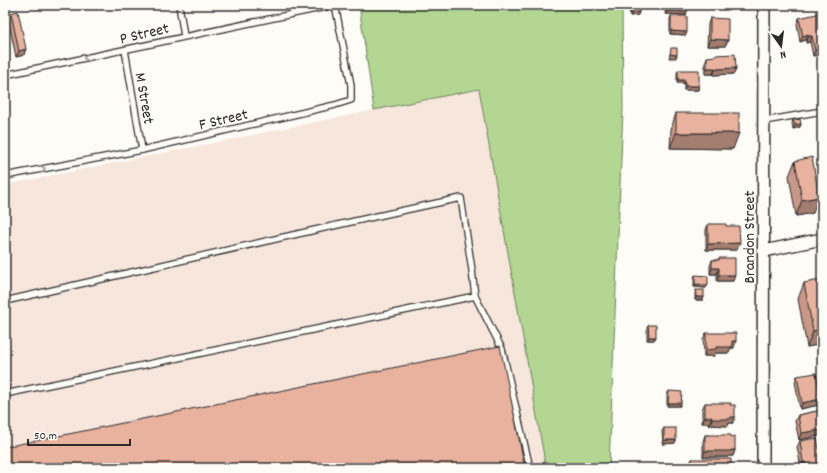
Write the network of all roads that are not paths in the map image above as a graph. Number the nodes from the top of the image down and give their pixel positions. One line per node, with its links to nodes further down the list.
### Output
1 (179, 5): 4 (lane)
2 (335, 5): 4 (lane, P Street); 9 (lane, F Street)
3 (764, 5): 8 (street, Brandon Street)
4 (184, 36): 5 (lane, P Street)
5 (125, 50): 6 (lane, P Street, one-way to 6); 9 (lane, M Street)
6 (5, 75)
7 (822, 111): 8 (lane)
8 (764, 121): 12 (street, Brandon Street)
9 (142, 150): 10 (lane, F Street, one-way to 9)
10 (5, 176)
11 (822, 239): 12 (street)
12 (764, 251): 17 (street, Brandon Street)
13 (475, 296): 14 (lane); 15 (lane); 16 (lane)
14 (5, 301)
15 (5, 394)
16 (530, 468)
17 (763, 468)

